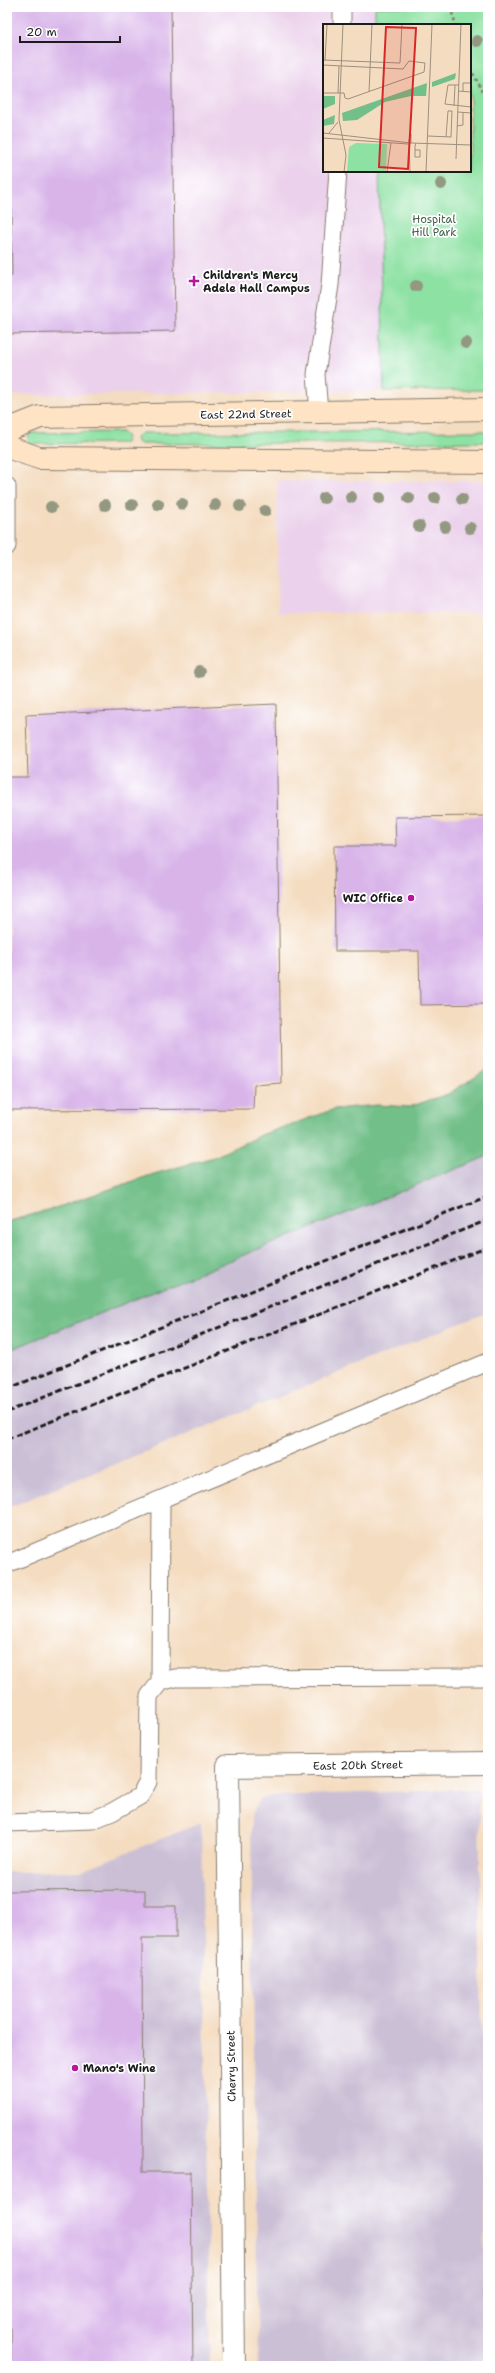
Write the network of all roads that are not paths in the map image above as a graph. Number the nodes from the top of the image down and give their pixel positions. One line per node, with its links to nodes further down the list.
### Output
1 (342, 7): 2 (lane)
2 (342, 24)
3 (338, 172): 5 (lane)
4 (488, 409): 5 (main road, East 22nd Street)
5 (319, 413): 6 (main road, East 22nd Street)
6 (7, 430)
7 (7, 447): 8 (main road)
8 (488, 462)
9 (7, 486): 10 (lane)
10 (7, 546)
11 (488, 1362): 12 (lane)
12 (161, 1501): 13 (lane); 15 (lane)
13 (7, 1564)
14 (488, 1677): 15 (lane)
15 (160, 1682): 18 (lane)
16 (488, 1763): 17 (street, East 20th Street)
17 (228, 1766): 19 (street, Cherry Street)
18 (7, 1823)
19 (234, 2366)

